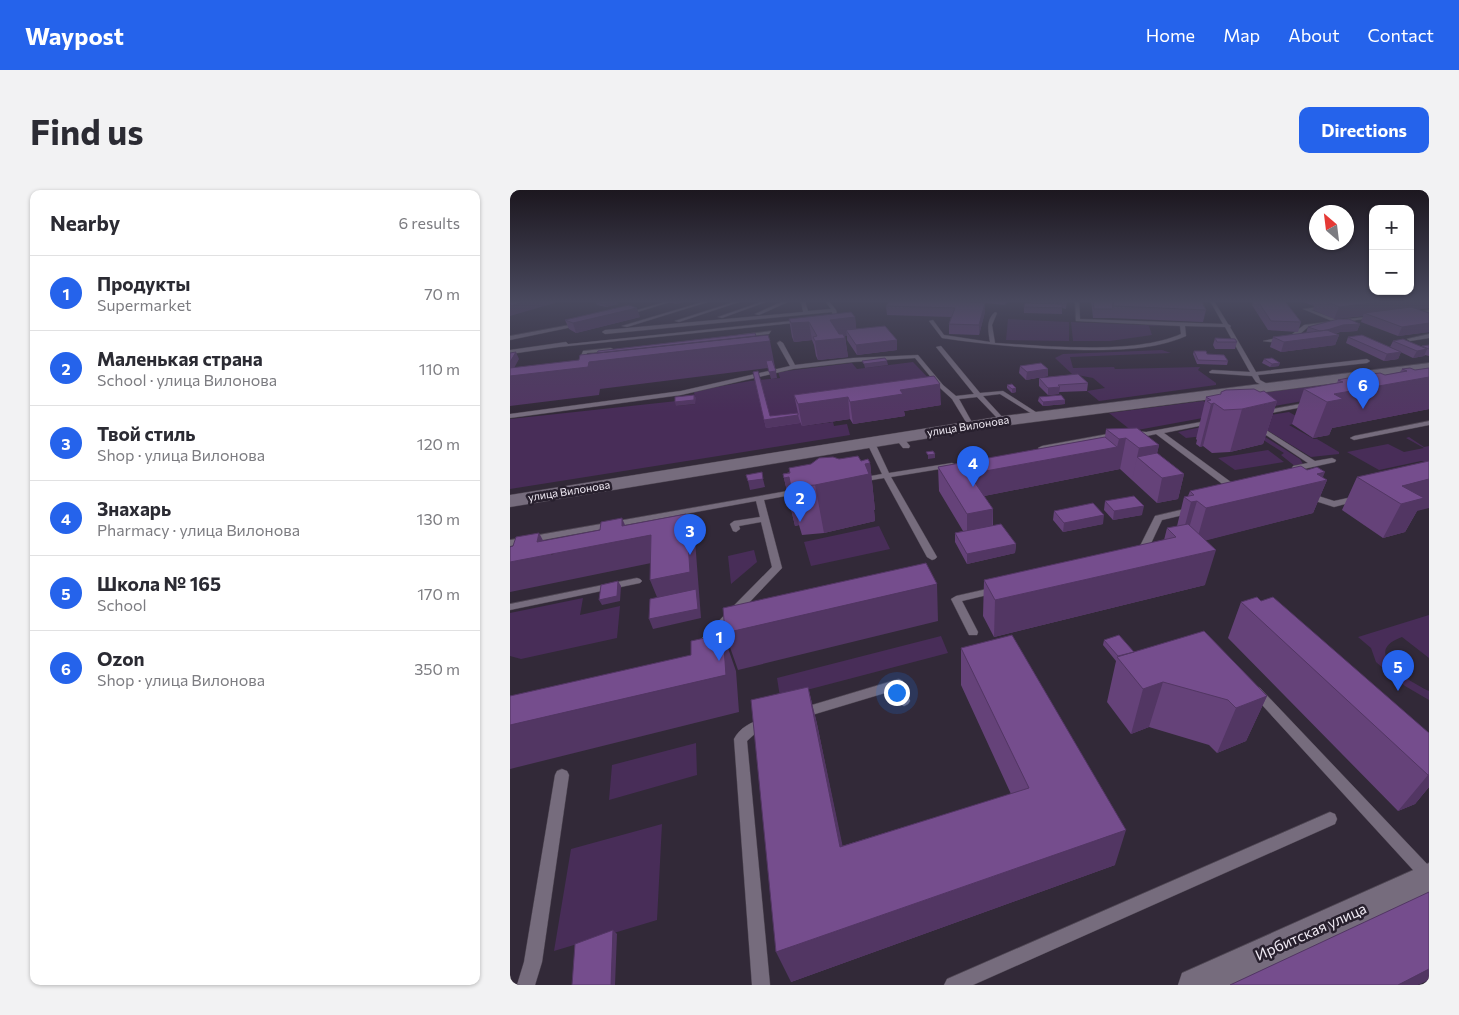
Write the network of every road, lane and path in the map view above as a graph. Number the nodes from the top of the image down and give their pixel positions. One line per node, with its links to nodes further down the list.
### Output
1 (586, 338): 11 (lane)
2 (639, 338): 11 (lane)
3 (955, 338): 10 (lane)
4 (992, 338): 10 (lane)
5 (1180, 338): 10 (lane)
6 (1235, 338): 20 (lane)
7 (1283, 338): 8 (lane)
8 (1266, 341)
9 (780, 343): 16 (lane)
10 (993, 344)
11 (561, 346): 14 (lane)
12 (939, 347): 24 (lane)
13 (614, 349): 19 (lane)
14 (510, 352)
15 (1367, 361): 20 (lane)
16 (793, 367): 23 (lane); 27 (lane)
17 (1429, 367): 21 (street, улица Вилонова)
18 (1212, 372): 20 (lane)
19 (577, 374)
20 (1255, 374): 21 (lane)
21 (1268, 387): 28 (street, улица Вилонова)
22 (936, 391): 23 (lane)
23 (947, 392): 25 (lane)
24 (979, 394): 25 (lane); 28 (lane); 30 (lane)
25 (955, 398): 32 (lane)
26 (1316, 403): 41 (lane)
27 (510, 416)
28 (1039, 416): 30 (street, улица Вилонова)
29 (1222, 420): 33 (lane)
30 (1003, 421): 32 (street, улица Вилонова)
31 (1429, 423): 35 (lane)
32 (971, 426): 36 (street, улица Вилонова)
33 (1158, 432): 34 (lane); 49 (lane)
34 (1148, 435): 37 (lane); 38 (lane)
35 (1354, 438)
36 (870, 441): 42 (lane); 50 (street, улица Вилонова)
37 (1157, 443)
38 (1030, 450)
39 (1332, 460): 41 (lane)
40 (963, 463): 42 (lane)
41 (1314, 464): 44 (lane)
42 (887, 476): 43 (lane); 55 (lane)
43 (848, 482)
44 (1290, 482)
45 (808, 489): 47 (lane)
46 (1296, 492): 48 (lane)
47 (759, 497): 52 (lane); 54 (lane)
48 (1363, 497)
49 (1247, 498)
50 (510, 501)
51 (1203, 508): 56 (lane)
52 (765, 519): 53 (lane); 59 (lane)
53 (741, 526)
54 (510, 543)
55 (932, 557)
56 (1130, 559)
57 (637, 581): 61 (lane)
58 (1004, 588): 62 (lane)
59 (745, 600): 60 (lane); 63 (lane)
60 (760, 605)
61 (510, 607)
62 (973, 632)
63 (694, 654)
64 (1248, 682): 68 (lane)
65 (904, 701): 70 (lane)
66 (562, 775): 69 (lane)
67 (1330, 819): 71 (lane)
68 (1429, 878): 72 (street, Ирбитская улица)
69 (526, 985)
70 (761, 985)
71 (953, 985)
72 (1194, 985)

